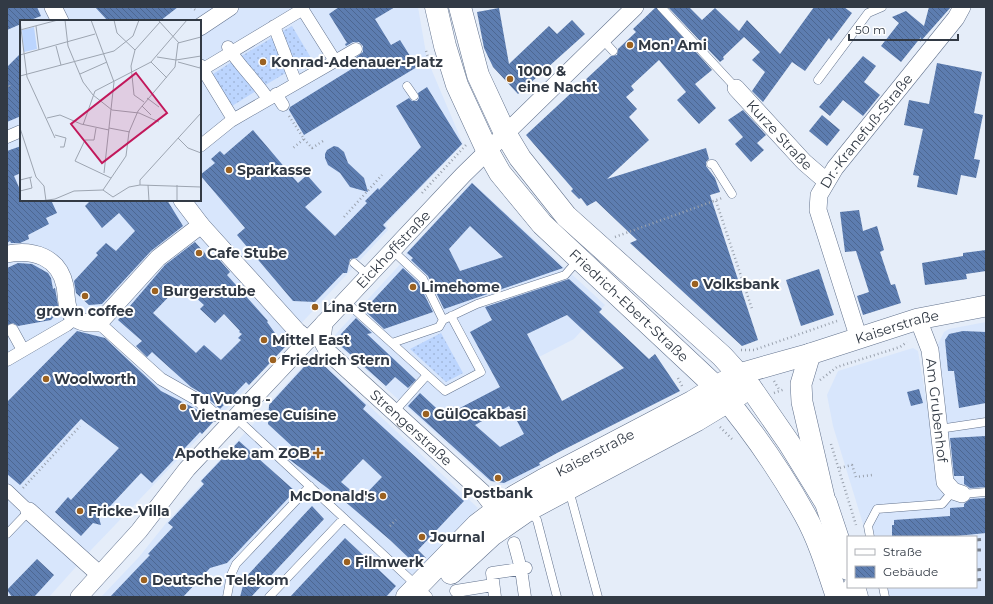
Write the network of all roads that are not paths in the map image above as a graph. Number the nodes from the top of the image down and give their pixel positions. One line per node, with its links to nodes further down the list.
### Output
1 (53, 7): 10 (street)
2 (230, 7): 11 (street)
3 (436, 7): 29 (main road, Friedrich-Ebert-Straße)
4 (460, 7): 26 (main road, Friedrich-Ebert-Straße)
5 (635, 7): 26 (street, Eickhoffstraße)
6 (661, 7): 20 (lane)
7 (882, 7): 17 (lane)
8 (962, 7): 31 (street, Dr.-Kranefuß-Straße)
9 (302, 8): 12 (street); 15 (street)
10 (60, 20)
11 (201, 26)
12 (274, 26): 14 (street); 18 (street)
13 (356, 49): 15 (street)
14 (230, 50): 16 (street); 21 (street)
15 (335, 61): 18 (street)
16 (201, 69): 24 (street)
17 (818, 80)
18 (296, 83): 21 (street)
19 (408, 86): 22 (lane)
20 (736, 88): 31 (street, Kurze Straße)
21 (272, 96): 23 (street); 24 (street)
22 (414, 96)
23 (283, 105)
24 (233, 119): 28 (street)
25 (20, 131): 27 (street)
26 (505, 133): 29 (street, Eickhoffstraße); 56 (main road, Friedrich-Ebert-Straße)
27 (7, 137)
28 (205, 146)
29 (487, 150): 35 (street, Eickhoffstraße); 37 (main road, Friedrich-Ebert-Straße)
30 (711, 164): 32 (lane)
31 (826, 180): 49 (street, Dr.-Kranefuß-Straße)
32 (732, 194)
33 (183, 201): 34 (street)
34 (201, 225): 46 (street); 50 (street)
35 (392, 250): 39 (street, Eickhoffstraße); 45 (lane)
36 (7, 254): 43 (street)
37 (579, 258): 42 (lane); 57 (main road, Friedrich-Ebert-Straße)
38 (354, 263): 39 (lane)
39 (369, 276): 40 (street, Eickhoffstraße)
40 (345, 300): 47 (street, Eickhoffstraße); 51 (lane)
41 (986, 306): 44 (street, Kaiserstraße)
42 (451, 316): 45 (lane); 55 (lane)
43 (75, 318): 46 (street); 52 (street)
44 (918, 319): 49 (street, Kaiserstraße); 62 (street, Am Grubenhof)
45 (443, 320): 51 (lane)
46 (99, 323): 59 (street)
47 (324, 323): 50 (street, Eickhoffstraße); 58 (street, Strengerstraße)
48 (12, 330): 52 (street)
49 (859, 338): 53 (street, Kaiserstraße)
50 (308, 340): 60 (street, Eickhoffstraße)
51 (392, 343): 55 (lane)
52 (23, 350): 54 (street)
53 (810, 354): 56 (street, Kaiserstraße); 70 (street)
54 (7, 360)
55 (427, 375): 58 (lane)
56 (745, 381): 57 (main road, Kaiserstraße); 70 (main road, Friedrich-Ebert-Straße)
57 (722, 394): 63 (main road, Kaiserstraße); 65 (main road, Kaiserstraße); 91 (main road, Friedrich-Ebert-Straße)
58 (394, 412): 71 (street, Strengerstraße)
59 (215, 415)
60 (235, 417): 64 (lane); 80 (street, Eickhoffstraße)
61 (986, 422): 62 (lane)
62 (939, 429): 67 (street, Am Grubenhof)
63 (578, 461): 65 (lane); 69 (main road, Kaiserstraße)
64 (310, 486): 73 (lane); 85 (lane)
65 (569, 488): 69 (main road, Kaiserstraße); 90 (lane)
66 (15, 492): 72 (street)
67 (958, 492): 68 (lane); 76 (lane)
68 (986, 492)
69 (522, 503): 71 (main road, Kaiserstraße); 75 (main road, Kaiserstraße); 89 (lane)
70 (826, 503): 78 (main road, Friedrich-Ebert-Straße)
71 (496, 510): 75 (street); 83 (main road, Kaiserstraße)
72 (29, 511): 74 (lane); 80 (street)
73 (344, 518): 83 (lane); 86 (lane)
74 (7, 534)
75 (492, 535): 83 (main road, Kaiserstraße)
76 (870, 536)
77 (514, 543): 79 (street)
78 (847, 566)
79 (524, 569): 81 (street); 88 (street)
80 (99, 574): 84 (street, Eickhoffstraße)
81 (493, 585): 82 (street); 87 (street)
82 (456, 591)
83 (420, 594)
84 (78, 597)
85 (227, 597)
86 (269, 597)
87 (495, 597)
88 (525, 597)
89 (557, 597)
90 (598, 597)
91 (837, 597)

